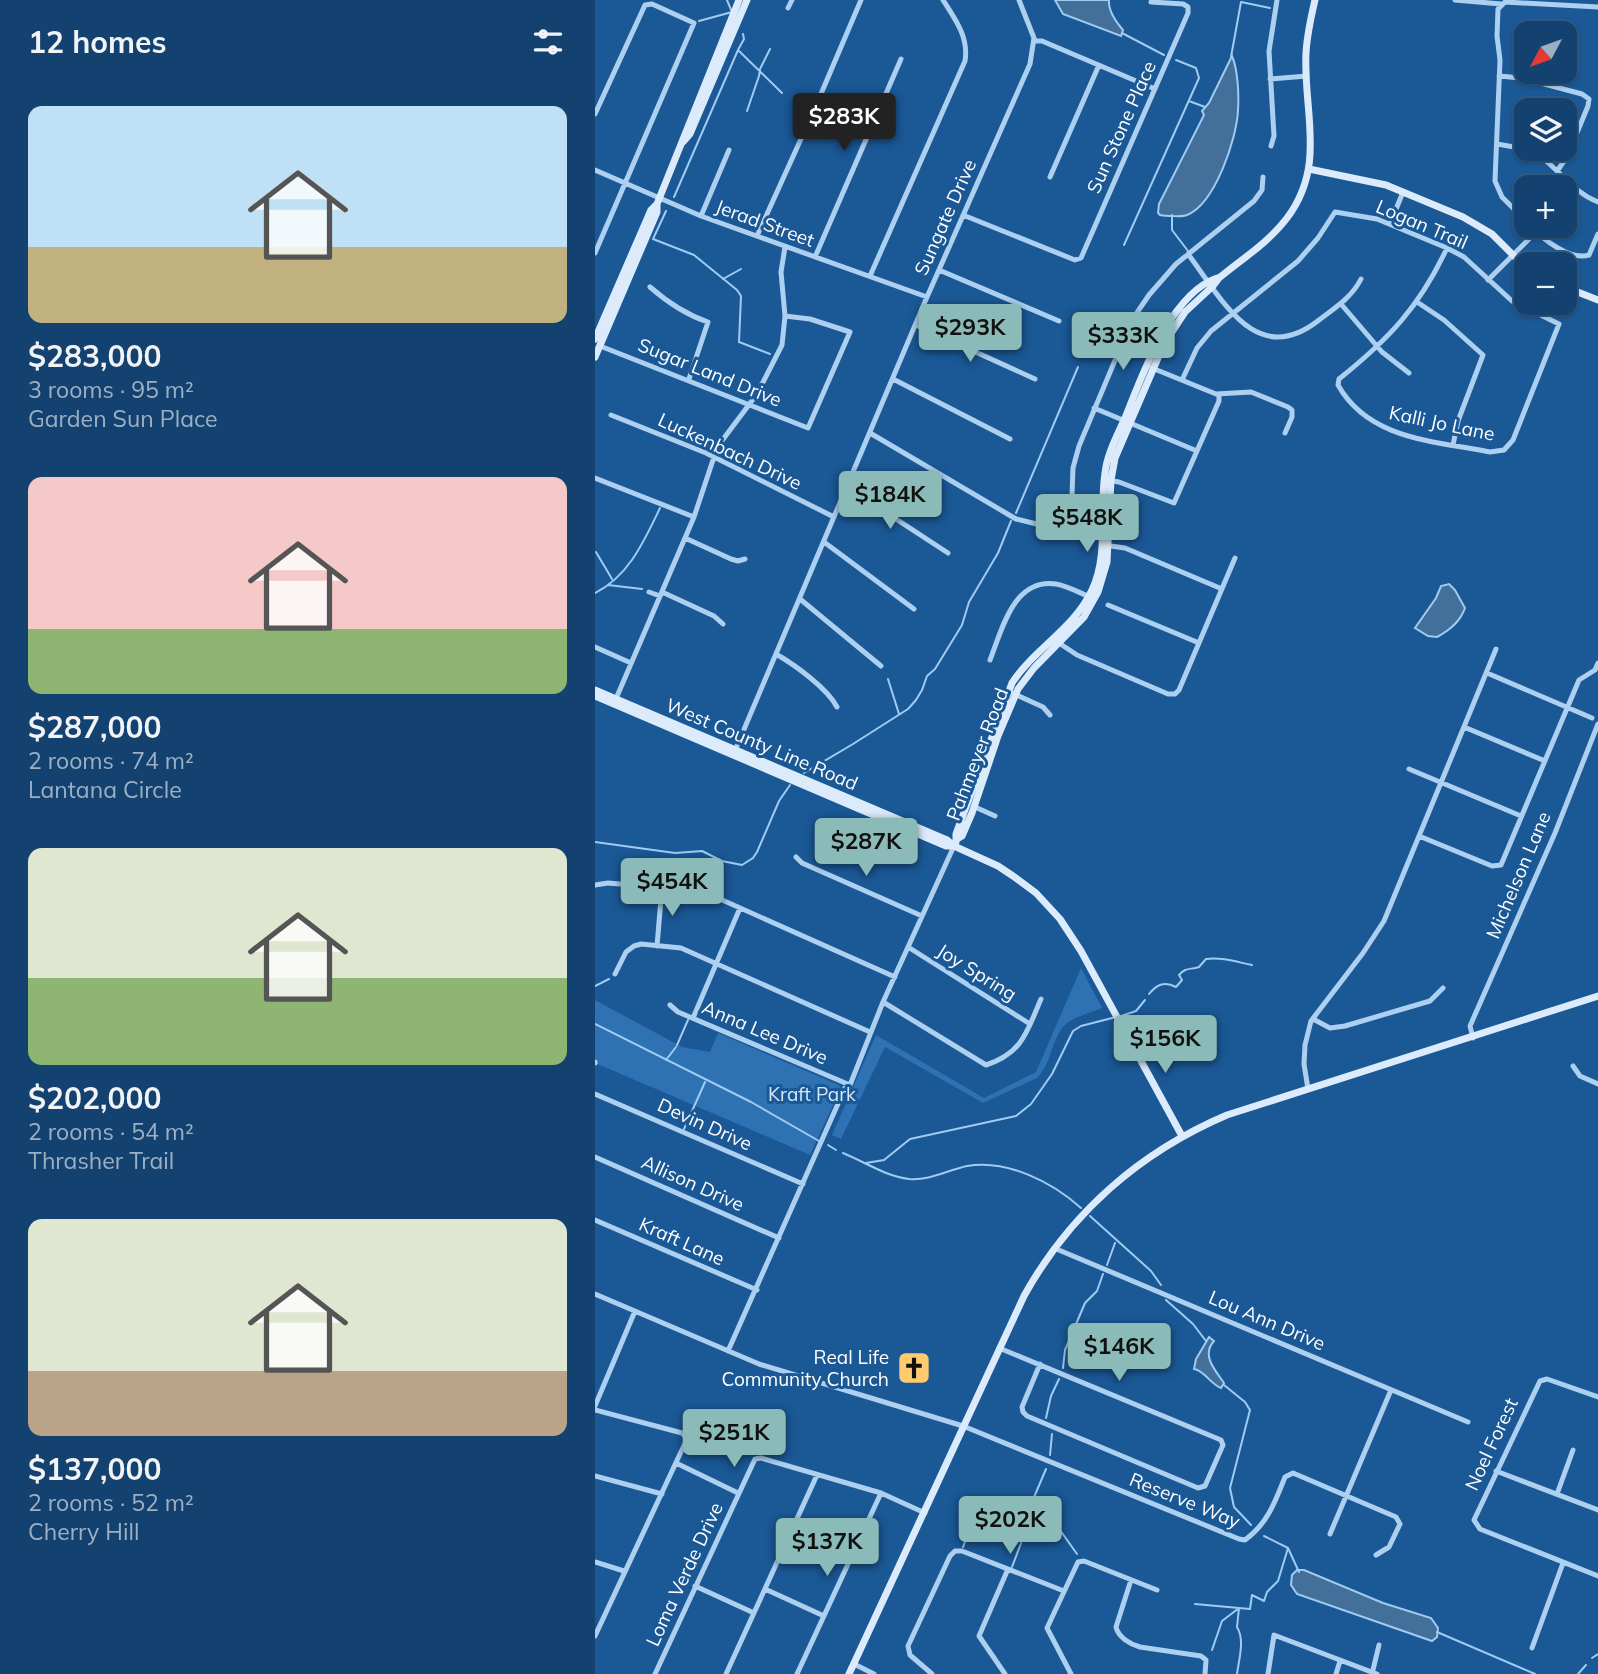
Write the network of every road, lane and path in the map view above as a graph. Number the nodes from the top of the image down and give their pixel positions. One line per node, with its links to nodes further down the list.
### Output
1 (739, 0): 25 (street)
2 (747, 0): 25 (street)
3 (792, 0): 13 (street)
4 (860, 0): 21 (street)
5 (943, 0): 55 (street)
6 (1019, 0): 14 (street)
7 (1276, 0): 19 (street)
8 (1315, 0): 17 (street)
9 (1455, 0): 11 (street)
10 (1151, 2): 20 (street, Sun Stone Place)
11 (1501, 4): 12 (street); 18 (street)
12 (1598, 7)
13 (788, 8)
14 (1034, 41): 16 (street); 40 (street, Sungate Drive)
15 (901, 59): 23 (street)
16 (1099, 65): 20 (street); 33 (street)
17 (1307, 76): 19 (street); 30 (street)
18 (1499, 76): 24 (street); 32 (street)
19 (1270, 79): 26 (street)
20 (1155, 89): 40 (street, Sun Stone Place)
21 (815, 108): 23 (street); 44 (street)
22 (595, 114): 35 (street)
23 (868, 131): 53 (street)
24 (1497, 144): 27 (street); 39 (street)
25 (680, 145): 37 (street)
26 (1271, 146)
27 (1514, 147)
28 (729, 150): 41 (street)
29 (1545, 161): 32 (street)
30 (1309, 169): 36 (street); 58 (street)
31 (595, 170): 35 (street, Jerad Street)
32 (1557, 172): 38 (street)
33 (1050, 177)
34 (1263, 177): 51 (street)
35 (625, 183): 37 (street, Jerad Street); 50 (street)
36 (1403, 192): 42 (street); 52 (street)
37 (658, 201): 41 (street, Jerad Street); 70 (street)
38 (1598, 202)
39 (1514, 209)
40 (963, 215): 54 (street, Sungate Drive)
41 (701, 216): 44 (street, Jerad Street)
42 (1390, 224): 48 (street, Logan Trail); 65 (street, Logan Trail)
43 (1598, 234): 46 (street)
44 (757, 236): 47 (street, Jerad Street)
45 (1530, 238): 49 (street)
46 (1544, 238)
47 (785, 247): 53 (street, Jerad Street); 66 (street)
48 (1447, 248): 57 (street, Logan Trail); 63 (street)
49 (1518, 252)
50 (595, 253)
51 (1188, 254): 58 (street); 81 (street)
52 (1514, 256): 57 (street)
53 (815, 257): 55 (street, Jerad Street)
54 (939, 270): 61 (street, Sungate Drive); 67 (street)
55 (870, 276): 61 (street, Jerad Street)
56 (1361, 279): 64 (street)
57 (1488, 281): 68 (street, Logan Trail)
58 (1210, 284): 65 (street); 73 (street, Pahmeyer Road)
59 (650, 287): 75 (street)
60 (1577, 292): 62 (street)
61 (927, 297): 69 (street, Sungate Drive)
62 (1598, 300)
63 (1417, 302): 71 (street); 87 (street)
64 (1341, 303): 65 (street); 71 (street)
65 (1233, 313): 78 (street)
66 (785, 316): 80 (street); 80 (street, Sugar Land Drive)
67 (1059, 321)
68 (1559, 324): 87 (street, Kalli Jo Lane)
69 (916, 325): 76 (street, Sungate Drive); 77 (street)
70 (597, 342): 72 (street); 75 (street, Sugar Land Drive)
71 (1377, 348): 74 (street); 87 (street, Kalli Jo Lane)
72 (595, 357)
73 (1149, 367): 78 (street); 83 (street, Pahmeyer Road)
74 (1409, 373)
75 (689, 379): 80 (street, Sugar Land Drive)
76 (893, 379): 84 (street, Sungate Drive); 86 (street)
77 (1035, 379)
78 (1182, 380): 79 (street)
79 (1219, 395): 85 (street); 88 (street)
80 (750, 404): 89 (street)
81 (1094, 408): 83 (street); 84 (street)
82 (611, 415): 89 (street, Luckenbach Drive)
83 (1127, 421): 88 (street); 91 (street, Pahmeyer Road)
84 (870, 433): 92 (street, Sungate Drive)
85 (1285, 433)
86 (1010, 439)
87 (1453, 444)
88 (1197, 451): 91 (street)
89 (713, 458): 93 (street); 94 (street, Luckenbach Drive)
90 (595, 478): 93 (street)
91 (1107, 480): 97 (street, Pahmeyer Road)
92 (847, 487): 94 (street, Sungate Drive); 98 (street)
93 (694, 517): 95 (street)
94 (834, 517): 96 (street, Sungate Drive)
95 (685, 538): 100 (street); 105 (street)
96 (824, 542): 107 (street, Sungate Drive); 109 (street)
97 (1105, 545): 103 (street); 106 (street, Pahmeyer Road)
98 (948, 553)
99 (1235, 558): 103 (street)
100 (745, 559)
101 (1030, 578): 102 (street)
102 (1033, 586): 106 (street); 116 (street)
103 (1222, 589): 112 (street)
104 (649, 592): 105 (street)
105 (661, 594): 110 (street); 117 (street)
106 (1092, 598): 111 (street, Pahmeyer Road)
107 (800, 599): 115 (street, Sungate Drive); 119 (street)
108 (1108, 605): 112 (street)
109 (914, 609)
110 (723, 624)
111 (1056, 641): 112 (street); 122 (street, Pahmeyer Road)
112 (1199, 643)
113 (595, 647): 117 (street)
114 (1496, 649): 120 (street)
115 (776, 654): 125 (street); 131 (street, Sungate Drive)
116 (990, 660)
117 (631, 663): 124 (street)
118 (1598, 663): 126 (street)
119 (881, 666)
120 (1487, 673): 126 (street); 130 (street)
121 (595, 690): 124 (street, West County Line Road)
122 (1012, 694): 127 (street); 135 (street, Pahmeyer Road); 139 (street, Pahmeyer Road)
123 (595, 696): 124 (street, West County Line Road)
124 (615, 701): 131 (street, West County Line Road)
125 (837, 707)
126 (1568, 707): 128 (street); 132 (street)
127 (1050, 715)
128 (1592, 718)
129 (1598, 724): 159 (street, Michelson Lane)
130 (1464, 727): 132 (street); 134 (street)
131 (734, 752): 139 (street, West County Line Road)
132 (1545, 761): 136 (street)
133 (1409, 769): 134 (street)
134 (1442, 781): 136 (street); 138 (street)
135 (975, 807): 137 (street); 139 (street, Pahmeyer Road)
136 (1521, 816): 138 (street)
137 (995, 817)
138 (1419, 836): 156 (street)
139 (956, 843): 144 (street, Pahmeyer Road); 165 (street, West County Line Road)
140 (796, 857): 144 (street)
141 (595, 885): 142 (street)
142 (662, 887): 143 (street); 145 (street)
143 (740, 908): 147 (street); 149 (street)
144 (922, 916): 146 (street, Pahmeyer Road)
145 (657, 946): 147 (street); 148 (street)
146 (908, 947): 149 (street, Pahmeyer Road); 157 (street, Joy Spring)
147 (716, 965): 155 (street); 158 (street)
148 (615, 974)
149 (895, 977): 153 (street, Pahmeyer Road)
150 (1443, 988): 156 (street)
151 (1598, 996): 159 (street)
152 (1041, 999): 157 (street)
153 (883, 1002): 157 (street); 158 (street, Pahmeyer Road)
154 (670, 1005): 155 (street, Anna Lee Drive)
155 (693, 1018): 162 (street, Anna Lee Drive)
156 (1313, 1019): 163 (street)
157 (1030, 1024)
158 (870, 1032): 162 (street, Pahmeyer Road)
159 (1473, 1038): 163 (street)
160 (1573, 1066): 161 (street)
161 (1598, 1084)
162 (850, 1086): 167 (street, Pahmeyer Road)
163 (1308, 1089): 165 (street)
164 (595, 1094): 167 (street, Devin Drive)
165 (1182, 1136): 170 (street)
166 (595, 1157): 169 (street, Allison Drive)
167 (803, 1184): 169 (street, Pahmeyer Road)
168 (595, 1220): 171 (street, Kraft Lane)
169 (779, 1238): 171 (street, Pahmeyer Road)
170 (1054, 1248): 174 (street); 177 (street, Lou Ann Drive)
171 (757, 1290): 175 (street, Pahmeyer Road)
172 (595, 1294): 173 (street)
173 (635, 1311): 175 (street); 179 (street)
174 (999, 1348): 176 (street); 181 (street)
175 (728, 1351): 181 (street)
176 (1040, 1364): 176 (street)
177 (1391, 1390): 180 (street, Lou Ann Drive); 191 (street)
178 (1598, 1397): 184 (street, Noel Forest)
179 (595, 1408): 183 (street)
180 (1468, 1422)
181 (963, 1426): 191 (street, Reserve Way); 193 (street)
182 (1573, 1450): 190 (street)
183 (676, 1463): 187 (street); 189 (street)
184 (1496, 1471): 190 (street); 197 (street, Noel Forest)
185 (817, 1475): 187 (street, Loma Verde Drive); 188 (street, Loma Verde Drive); 203 (street)
186 (595, 1476): 189 (street)
187 (738, 1493): 202 (street, Loma Verde Drive)
188 (881, 1493): 193 (street, Loma Verde Drive); 208 (street)
189 (662, 1494): 199 (street)
190 (1557, 1494): 192 (street)
191 (1345, 1495): 194 (street); 195 (street, Reserve Way)
192 (1598, 1510)
193 (925, 1513): 215 (street)
194 (1330, 1534)
195 (1376, 1555)
196 (595, 1562): 199 (street)
197 (1563, 1563): 200 (street); 209 (street)
198 (1008, 1569): 205 (street); 222 (street); 223 (street)
199 (624, 1571): 210 (street)
200 (1598, 1576)
201 (1131, 1580): 204 (street); 205 (street); 225 (street)
202 (695, 1586): 206 (street); 217 (street, Loma Verde Drive)
203 (765, 1589): 206 (street); 208 (street)
204 (1157, 1590)
205 (1064, 1591): 224 (street)
206 (754, 1613): 218 (street)
207 (1535, 1615): 209 (street)
208 (824, 1616): 219 (street)
209 (1543, 1618): 213 (street)
210 (597, 1626): 211 (street)
211 (595, 1636)
212 (1379, 1645): 216 (street)
213 (1532, 1648)
214 (1340, 1661): 216 (street); 226 (street); 227 (street)
215 (854, 1664): 220 (street); 221 (street)
216 (1374, 1673)
217 (655, 1674)
218 (726, 1674)
219 (797, 1674)
220 (849, 1674)
221 (874, 1674)
222 (932, 1674)
223 (1005, 1674)
224 (1071, 1674)
225 (1205, 1674)
226 (1268, 1674)
227 (1336, 1674)

